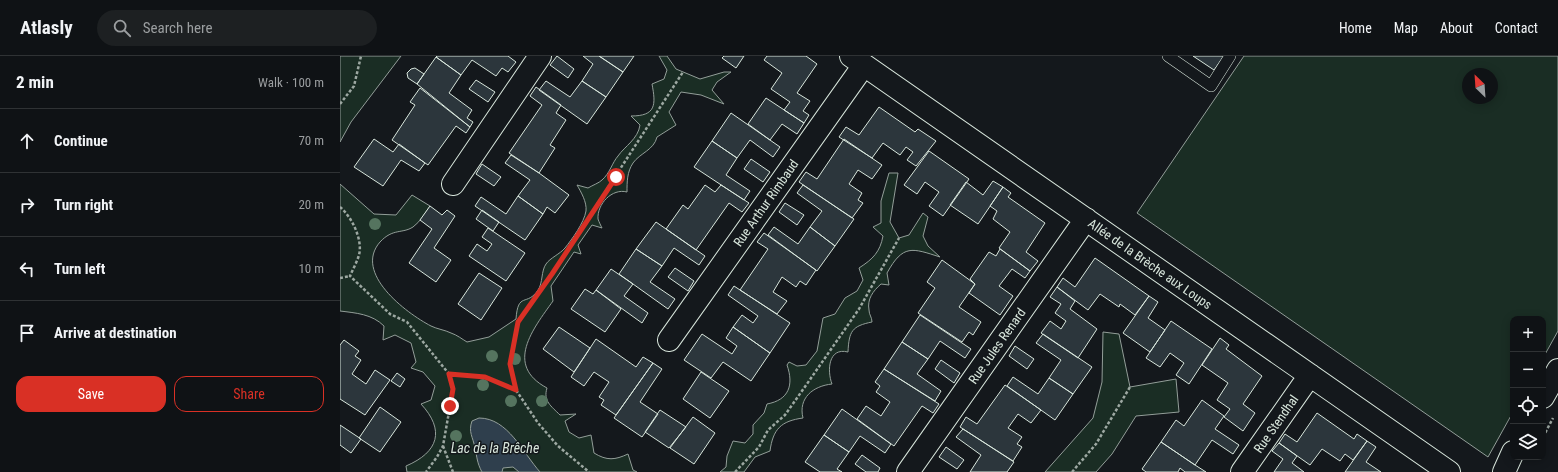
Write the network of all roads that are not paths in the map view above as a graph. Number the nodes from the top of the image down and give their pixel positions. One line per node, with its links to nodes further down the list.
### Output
1 (540, 56): 5 (street)
2 (1168, 56): 3 (lane)
3 (1230, 56)
4 (858, 60): 6 (street, Allée de la Brèche aux Loups); 7 (street, Rue Arthur Rimbaud)
5 (453, 184)
6 (1086, 219): 9 (street, Allée de la Brèche aux Loups); 12 (street, Rue Jules Renard)
7 (669, 340)
8 (1558, 370): 10 (street)
9 (1310, 375): 13 (street, Rue Stendhal); 14 (street, Allée de la Brèche aux Loups)
10 (1546, 392)
11 (1510, 459): 15 (street)
12 (908, 472)
13 (1242, 472)
14 (1449, 472)
15 (1504, 472)

